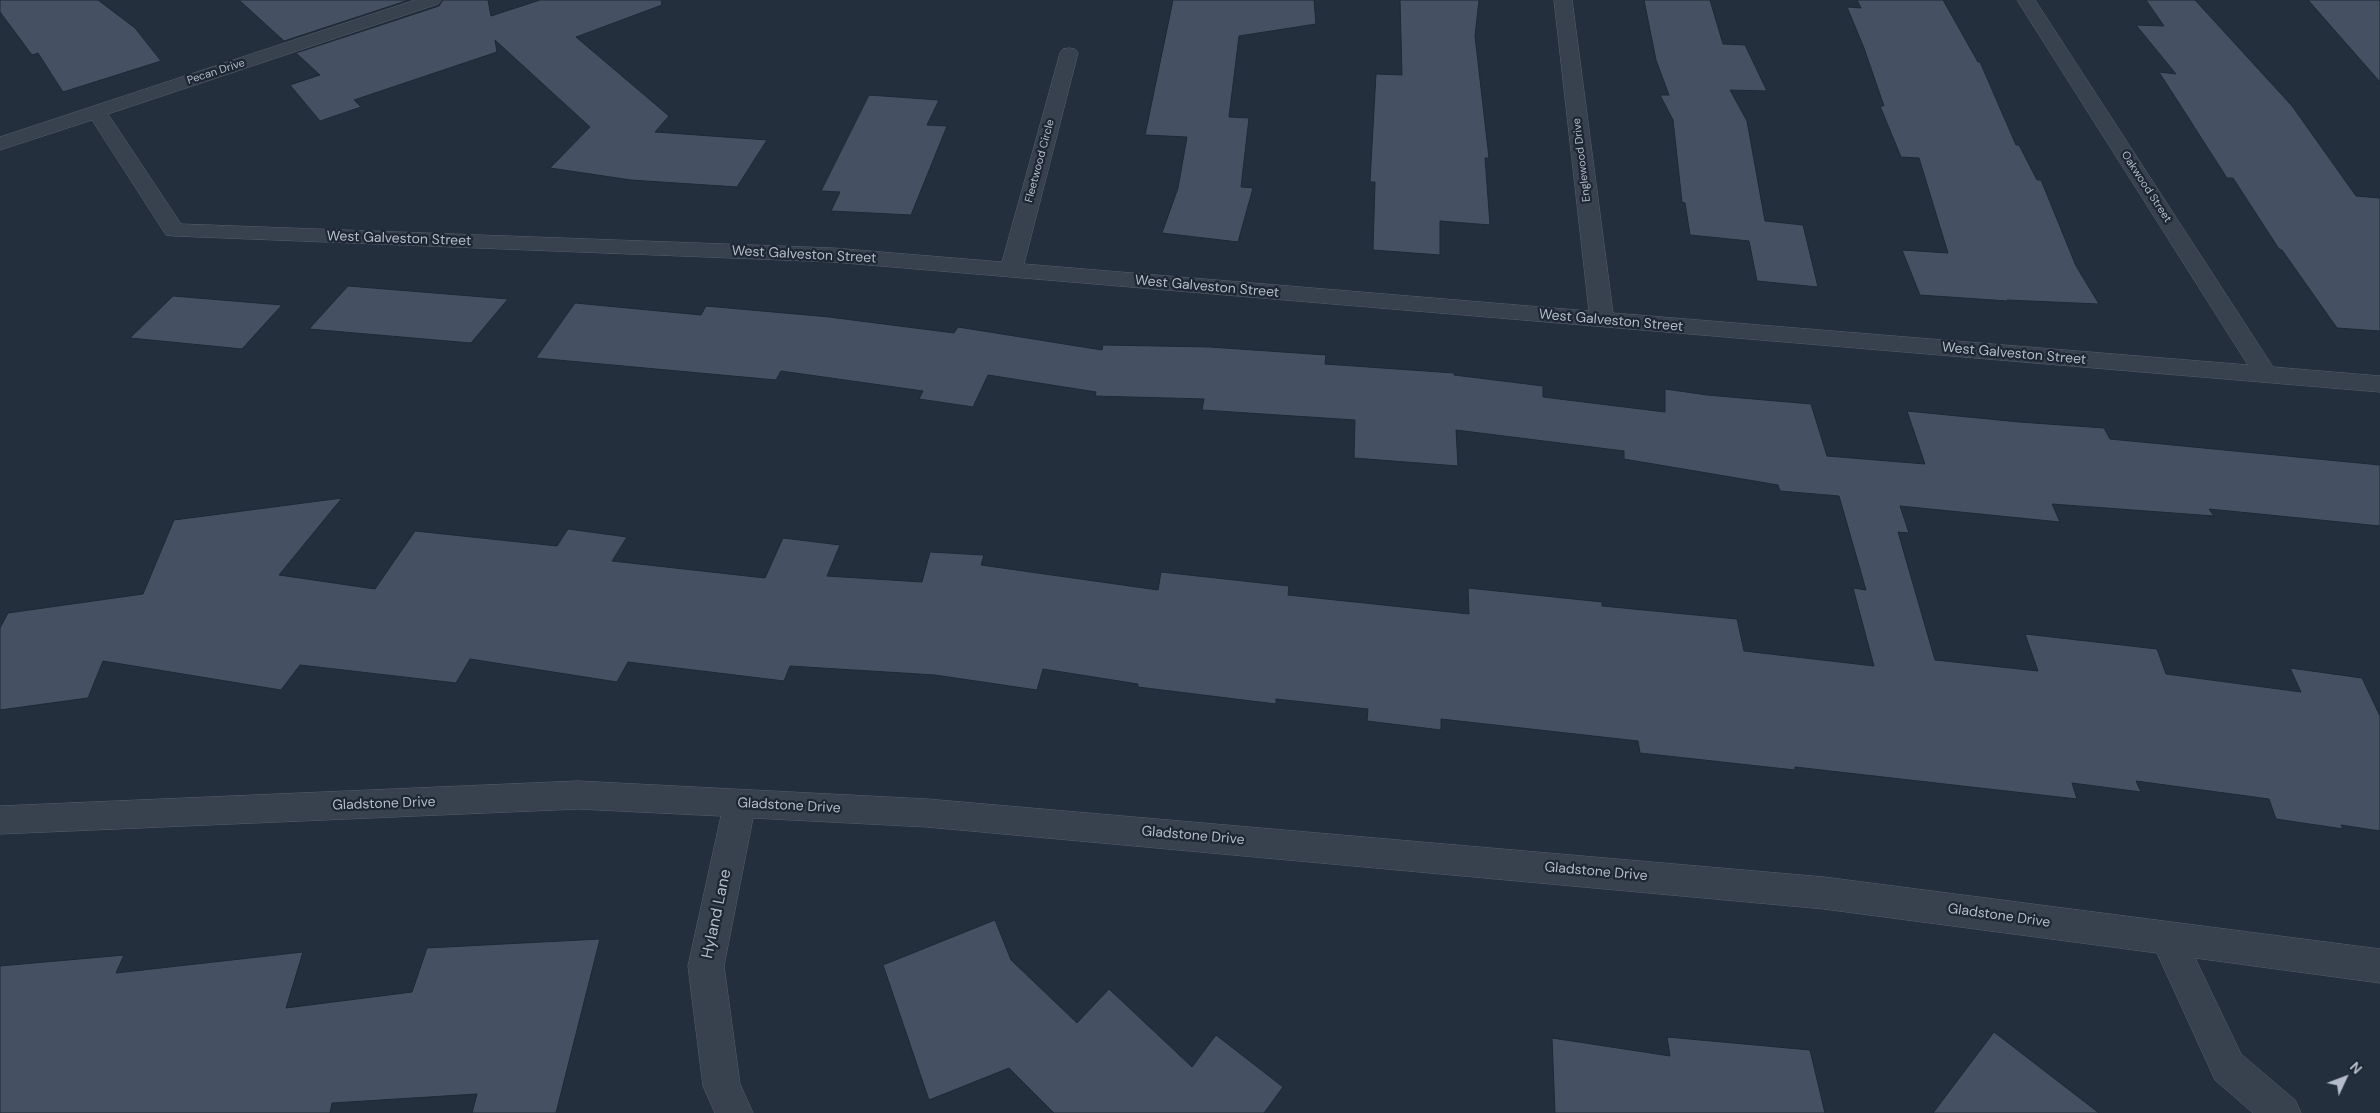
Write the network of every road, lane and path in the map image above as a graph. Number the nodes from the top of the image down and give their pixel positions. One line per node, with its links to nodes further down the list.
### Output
1 (432, 0): 5 (street, Pecan Drive)
2 (1563, 0): 8 (street, Englewood Drive)
3 (2026, 0): 9 (street, Oakwood Street)
4 (1069, 52): 7 (street, Fleetwood Circle)
5 (97, 112): 6 (street, Pecan Drive); 7 (street, West Galveston Street)
6 (0, 144)
7 (1011, 270): 8 (street, West Galveston Street)
8 (1602, 320): 9 (street, West Galveston Street)
9 (2266, 375): 10 (street, West Galveston Street)
10 (2380, 384)
11 (740, 803): 12 (street, Gladstone Drive); 13 (street, Gladstone Drive); 15 (street, Hyland Lane)
12 (0, 820)
13 (2168, 939): 14 (street, Gladstone Drive); 16 (street)
14 (2378, 972)
15 (734, 1113)
16 (2282, 1113)

